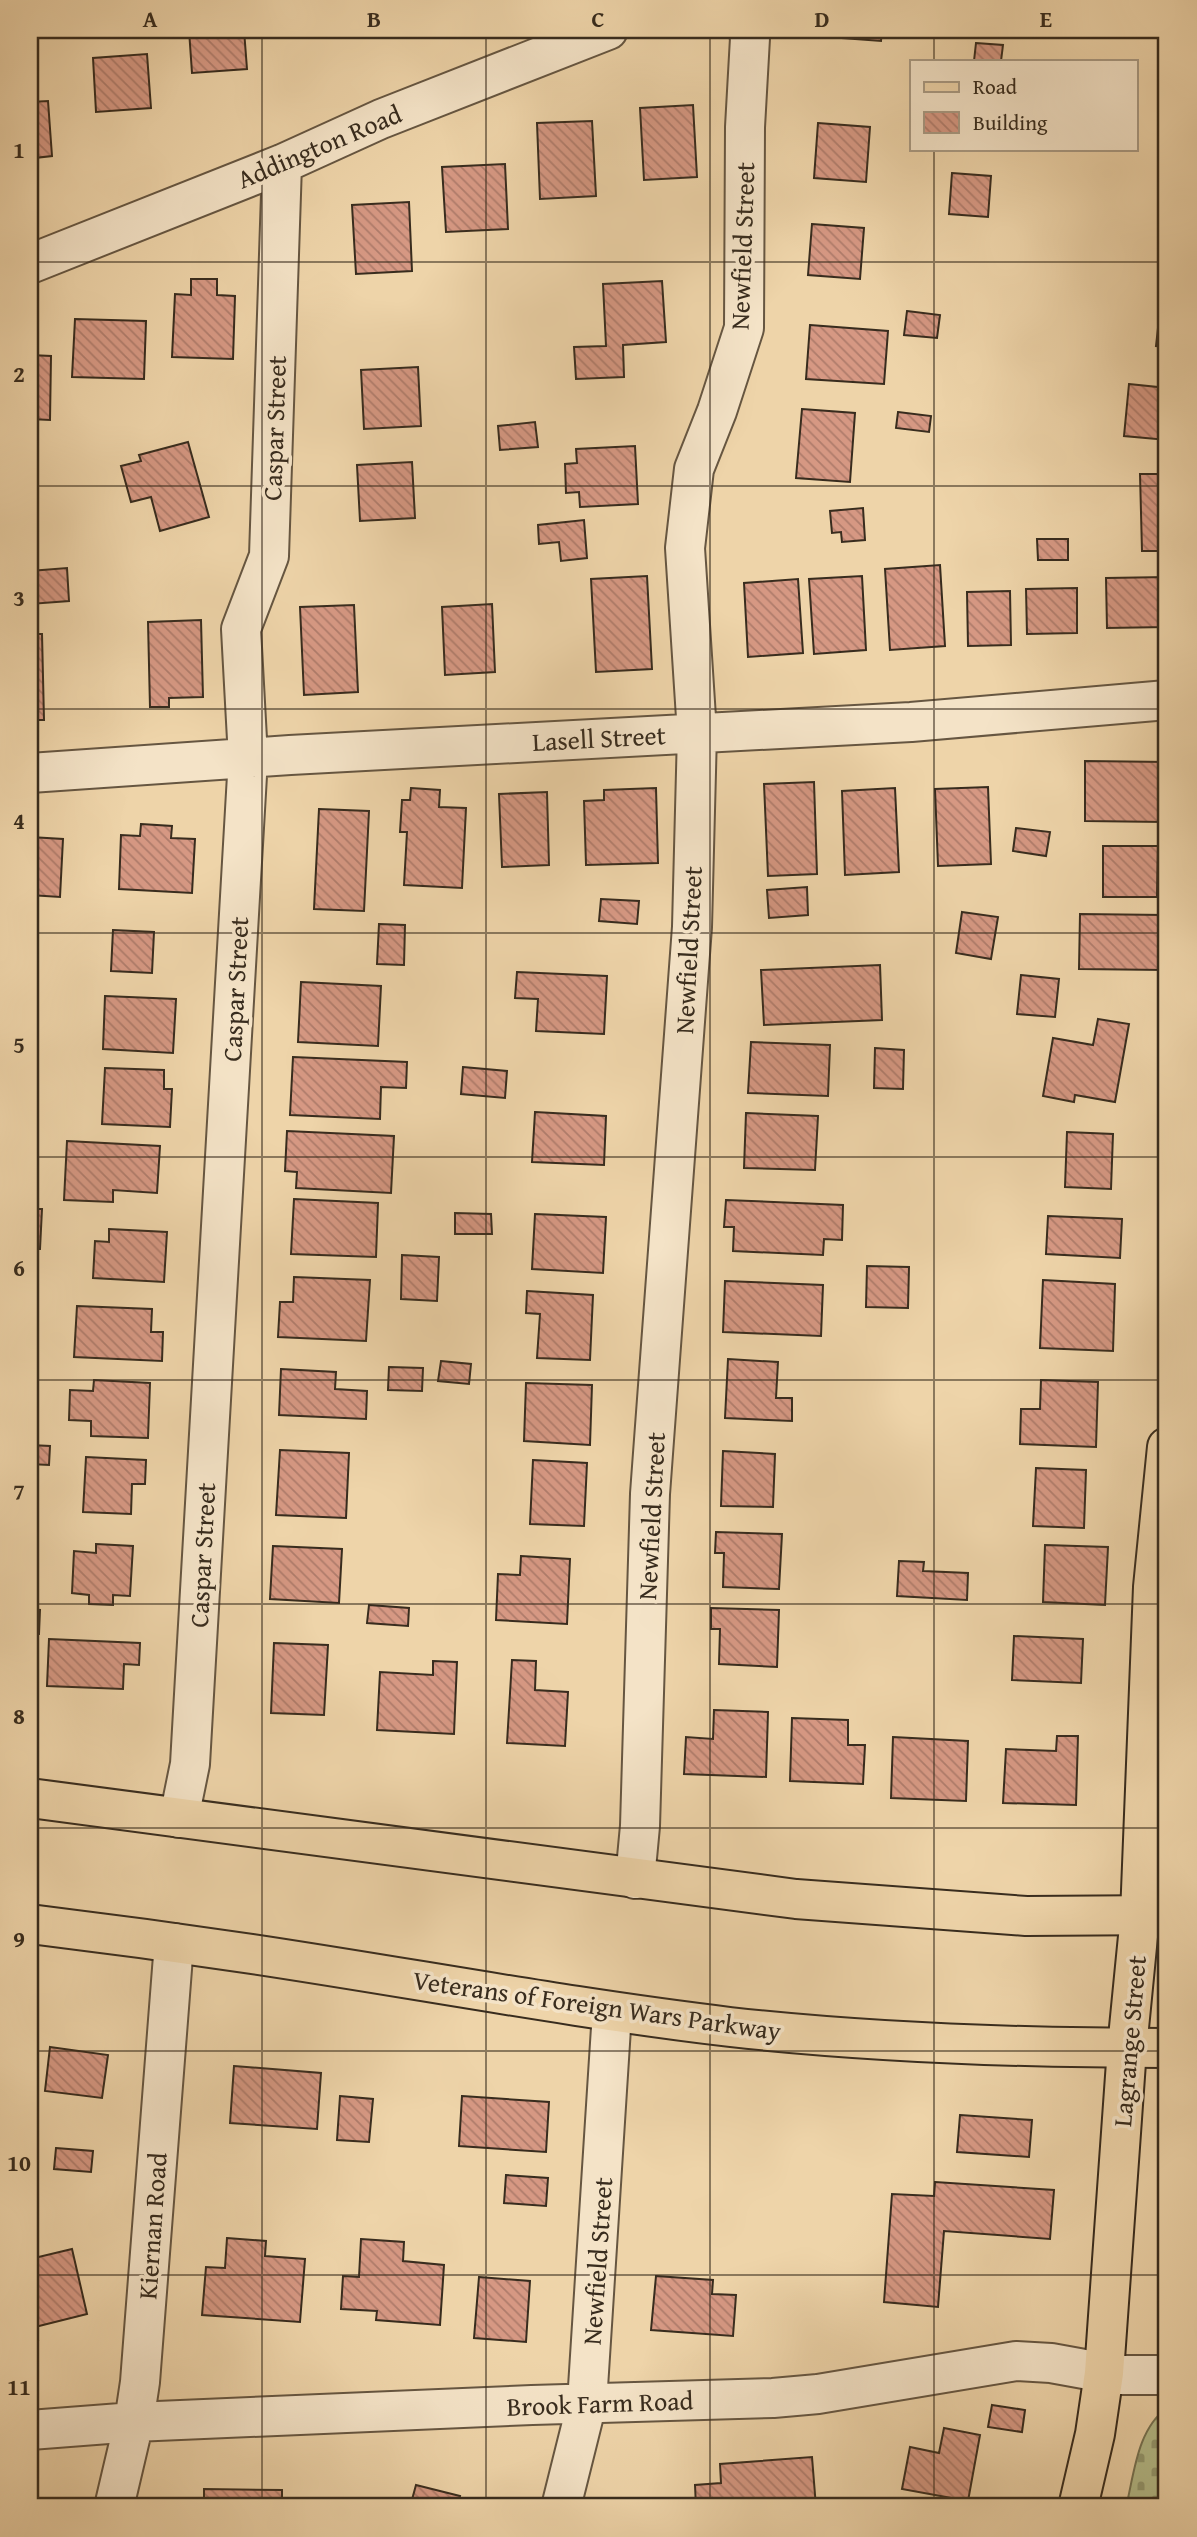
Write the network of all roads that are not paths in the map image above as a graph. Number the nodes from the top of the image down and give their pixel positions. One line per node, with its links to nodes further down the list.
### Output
1 (608, 30): 3 (street, Addington Road)
2 (748, 30): 6 (street, Newfield Street)
3 (282, 164): 4 (street, Addington Road); 7 (street, Caspar Street)
4 (30, 264)
5 (1167, 700): 6 (street, Lasell Street)
6 (697, 733): 7 (street, Lasell Street); 13 (street, Newfield Street)
7 (248, 758): 8 (street, Lasell Street); 12 (street, Caspar Street)
8 (30, 774)
9 (1167, 1447): 10 (main road, Lagrange Street)
10 (1160, 1587): 14 (main road, Lagrange Street)
11 (30, 1798): 12 (main road)
12 (179, 1818): 13 (main road)
13 (635, 1880): 14 (main road)
14 (1153, 1916): 18 (main road, Lagrange Street)
15 (30, 1924): 16 (main road, Veterans of Foreign Wars Parkway)
16 (174, 1943): 17 (main road, Veterans of Foreign Wars Parkway); 23 (street, Kiernan Road)
17 (612, 2012): 18 (main road, Veterans of Foreign Wars Parkway); 22 (street, Newfield Street)
18 (1127, 2048): 19 (main road, Veterans of Foreign Wars Parkway); 20 (main road, Lagrange Street)
19 (1167, 2048)
20 (1104, 2373): 21 (street, Brook Farm Road); 22 (street, Brook Farm Road); 27 (main road, Lagrange Street)
21 (1167, 2375)
22 (587, 2403): 23 (street, Brook Farm Road); 26 (street, Newfield Street)
23 (134, 2423): 24 (street, Brook Farm Road); 25 (street, Kiernan Road)
24 (30, 2430)
25 (114, 2507)
26 (561, 2507)
27 (1078, 2507)

